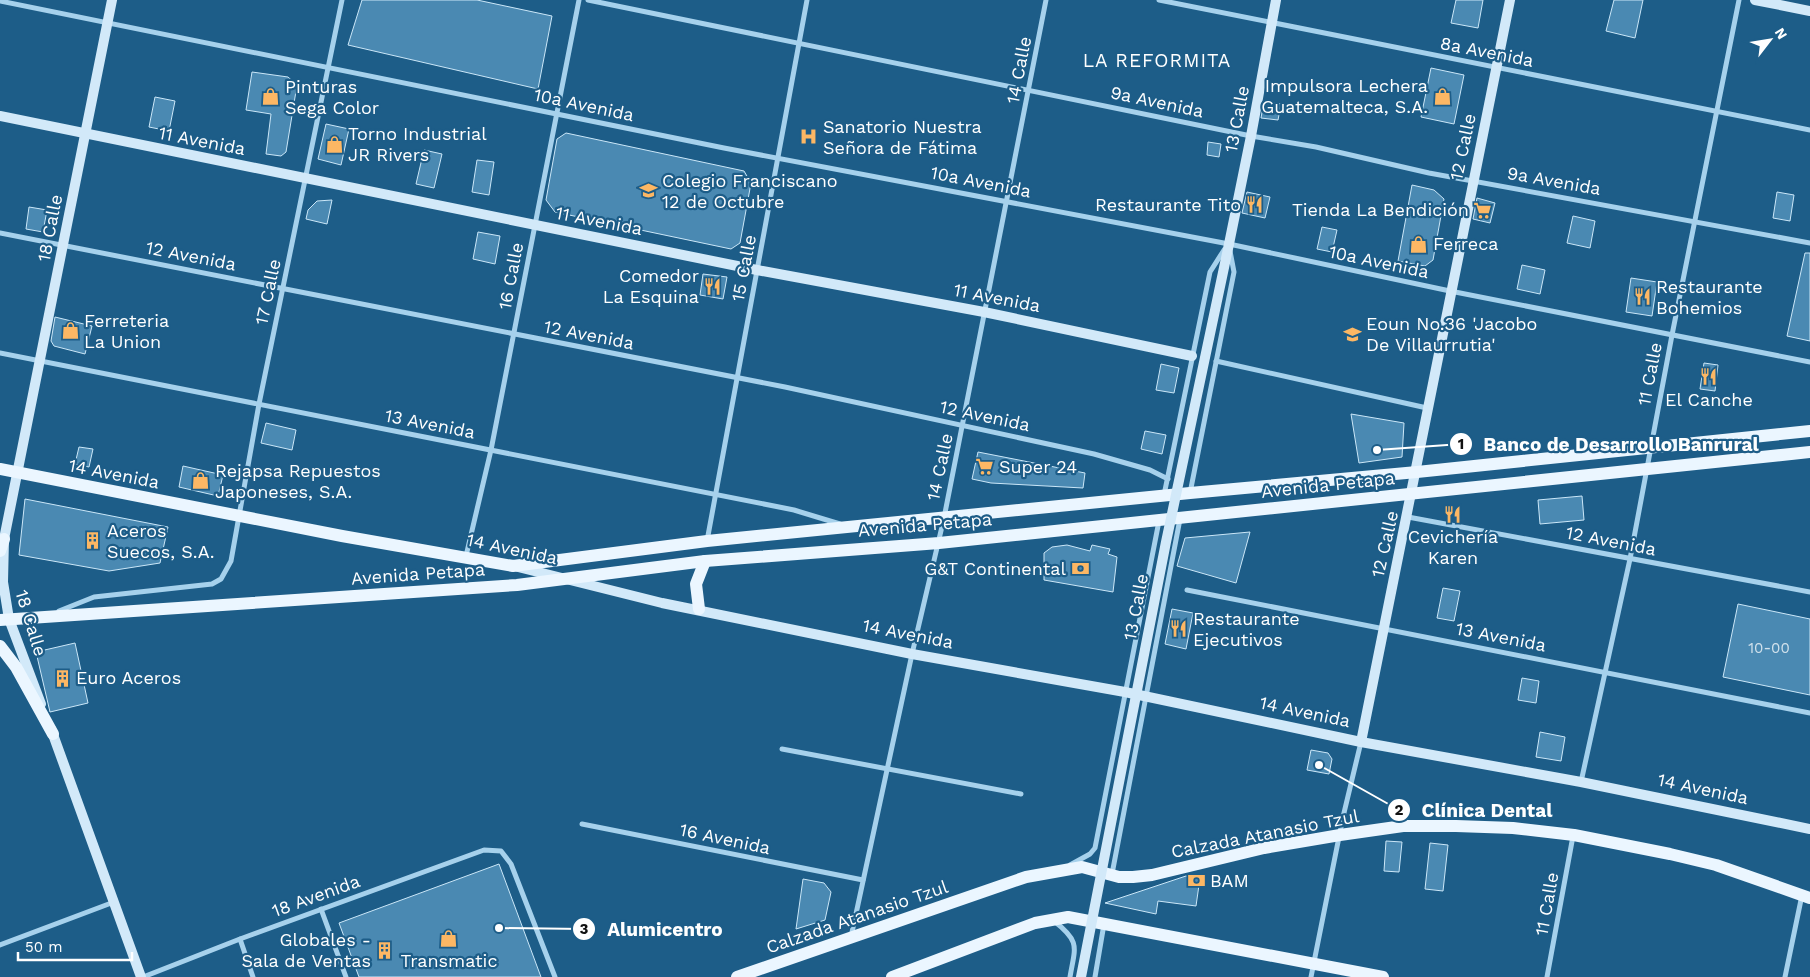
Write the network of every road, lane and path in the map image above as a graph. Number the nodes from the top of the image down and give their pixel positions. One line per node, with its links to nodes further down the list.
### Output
1 (112, 0): 15 (main road, 18 Calle)
2 (342, 0): 17 (street, 17 Calle)
3 (579, 0): 21 (street, 16 Calle)
4 (588, 0): 16 (street, 9a Avenida)
5 (808, 0): 16 (street, 15 Calle)
6 (1046, 0): 19 (street, 14 Calle)
7 (1159, 0): 14 (street, 8a Avenida)
8 (1276, 0): 14 (main road, 13 Calle)
9 (1510, 0): 18 (main road, 12 Calle)
10 (1739, 0): 20 (street, 11 Calle)
11 (1755, 0): 13 (main road)
12 (0, 1): 15 (street, 10a Avenida)
13 (1810, 11)
14 (1271, 22): 18 (street, 8a Avenida); 25 (main road, 13 Calle)
15 (108, 23): 17 (street, 10a Avenida); 24 (main road, 18 Calle)
16 (800, 42): 19 (street, 9a Avenida); 26 (street, 15 Calle)
17 (329, 68): 21 (street, 10a Avenida); 27 (street, 17 Calle)
18 (1497, 68): 20 (street, 8a Avenida); 28 (main road, 12 Calle)
19 (1029, 90): 25 (street, 9a Avenida); 29 (street, 14 Calle)
20 (1717, 112): 23 (street, 8a Avenida); 30 (street, 11 Calle)
21 (557, 113): 26 (street, 10a Avenida); 31 (street, 16 Calle)
22 (0, 116): 24 (main road, 11 Avenida)
23 (1810, 130)
24 (85, 134): 27 (main road, 11 Avenida); 35 (main road, 18 Calle)
25 (1251, 136): 28 (street, 9a Avenida); 34 (main road, 13 Calle)
26 (779, 157): 29 (street, 10a Avenida); 36 (street, 15 Calle)
27 (305, 178): 31 (main road, 11 Avenida); 37 (street, 17 Calle)
28 (1472, 180): 30 (street, 9a Avenida); 38 (main road, 12 Calle)
29 (1008, 202): 34 (street, 10a Avenida); 39 (street, 14 Calle)
30 (1695, 221): 33 (street, 9a Avenida); 41 (street, 11 Calle)
31 (535, 225): 36 (main road, 11 Avenida); 40 (street, 16 Calle)
32 (0, 233): 35 (street, 12 Avenida)
33 (1810, 243)
34 (1229, 244): 38 (street, 10a Avenida); 43 (street, 13 Calle); 45 (street, 13 Calle); 120 (main road, 13 Calle, bridge)
35 (63, 245): 37 (street, 12 Avenida); 44 (main road, 18 Calle)
36 (757, 270): 39 (main road, 11 Avenida); 47 (street, 15 Calle)
37 (283, 288): 40 (street, 12 Avenida); 48 (street, 17 Calle)
38 (1450, 291): 41 (street, 10a Avenida); 49 (main road, 12 Calle)
39 (984, 312): 43 (main road, 11 Avenida); 50 (street, 14 Calle)
40 (514, 334): 47 (street, 12 Avenida); 53 (street, 16 Calle)
41 (1672, 335): 46 (street, 10a Avenida); 52 (street, 11 Calle)
42 (0, 353): 44 (street, 13 Avenida)
43 (1192, 356): 59 (street, 13 Calle)
44 (39, 361): 48 (street, 13 Avenida); 57 (main road, 18 Calle)
45 (1216, 361): 49 (street); 60 (street, 13 Calle)
46 (1810, 362)
47 (737, 378): 50 (street, 12 Avenida); 61 (street, 15 Calle)
48 (259, 404): 53 (street, 13 Avenida); 64 (street, 17 Calle)
49 (1428, 408): 58 (main road, 12 Calle)
50 (963, 425): 59 (street, 12 Avenida); 66 (street, 14 Calle)
51 (1810, 431): 52 (main road, Avenida Petapa)
52 (1650, 446): 55 (street, 11 Calle); 58 (main road, Avenida Petapa)
53 (491, 450): 61 (street, 13 Avenida); 73 (street, 16 Calle)
54 (1810, 452): 55 (main road, Avenida Petapa)
55 (1648, 468): 62 (main road, Avenida Petapa); 74 (street, 11 Calle)
56 (0, 469): 57 (main road, 14 Avenida)
57 (17, 472): 64 (main road, 14 Avenida); 72 (main road, 18 Calle)
58 (1417, 472): 60 (main road, Avenida Petapa); 62 (main road, 12 Calle)
59 (1168, 478): 63 (street, 13 Calle)
60 (1190, 493): 63 (main road, Avenida Petapa)
61 (716, 494): 69 (street, 13 Avenida); 70 (street, 15 Calle)
62 (1412, 494): 65 (main road, 12 Calle); 67 (main road, Avenida Petapa)
63 (1164, 496): 66 (main road, Avenida Petapa)
64 (241, 516): 73 (main road, 14 Avenida); 78 (street, 17 Calle)
65 (1408, 517): 74 (street, 12 Avenida); 84 (main road, 12 Calle)
66 (944, 518): 69 (main road, Avenida Petapa); 71 (street, 14 Calle)
67 (1180, 518): 68 (main road, Avenida Petapa); 89 (street)
68 (1159, 520): 71 (main road, Avenida Petapa); 88 (street, 13 Calle)
69 (852, 528): 70 (main road, Avenida Petapa)
70 (707, 541): 76 (main road, Avenida Petapa)
71 (939, 543): 75 (main road, Avenida Petapa); 86 (street, 14 Calle)
72 (2, 545): 83 (main road, 18 Calle)
73 (466, 557): 76 (main road, 14 Avenida)
74 (1630, 559): 80 (street, 12 Avenida); 87 (street, 11 Calle)
75 (704, 561): 77 (main road, Avenida Petapa); 81 (main road)
76 (513, 566): 77 (main road, 14 Avenida)
77 (568, 579): 81 (main road, 14 Avenida); 82 (main road, Avenida Petapa)
78 (212, 584): 82 (street, Avenida Petapa)
79 (1187, 590): 84 (street, 13 Avenida)
80 (1810, 592)
81 (699, 609): 86 (main road, 14 Avenida)
82 (42, 618): 83 (main road, Avenida Petapa)
83 (4, 619): 91 (main road, 18 Calle)
84 (1382, 628): 87 (street, 13 Avenida); 92 (main road, 12 Calle)
85 (0, 646): 91 (main road)
86 (912, 654): 88 (main road, 14 Avenida); 94 (street, 14 Calle)
87 (1604, 672): 90 (street, 13 Avenida); 95 (street, 11 Calle)
88 (1125, 692): 89 (main road, 14 Avenida); 101 (street, 13 Calle)
89 (1146, 697): 92 (main road, 14 Avenida); 102 (street)
90 (1810, 713)
91 (53, 734): 105 (main road, 18 Calle)
92 (1361, 742): 95 (main road, 14 Avenida); 99 (street, 12 Calle)
93 (782, 749): 94 (street)
94 (888, 769): 96 (street); 103 (street, 14 Calle)
95 (1582, 782): 98 (main road, 14 Avenida)
96 (1021, 794)
97 (582, 824): 103 (street, 16 Avenida)
98 (1810, 828)
99 (1340, 835): 100 (main road, Calzada Atanasio Tzul); 102 (main road, Calzada Atanasio Tzul); 112 (street, 12 Calle)
100 (1574, 835): 104 (main road, Calzada Atanasio Tzul); 124 (street, 11 Calle)
101 (1056, 872): 102 (main road, Calzada Atanasio Tzul); 109 (main road, Calzada Atanasio Tzul)
102 (1112, 875)
103 (863, 880): 109 (street, 14 Calle)
104 (1806, 896): 125 (street)
105 (114, 902): 111 (street); 113 (main road, 18 Calle)
106 (321, 909): 110 (street, 18 Avenida); 115 (street); 116 (street, 18 Avenida)
107 (1052, 919): 108 (main road); 118 (main road); 119 (street)
108 (1104, 924): 112 (main road); 121 (street)
109 (850, 938): 117 (main road, Calzada Atanasio Tzul)
110 (240, 939): 113 (street, 18 Avenida); 114 (street)
111 (0, 944)
112 (1313, 964): 122 (street, 12 Calle); 123 (main road)
113 (142, 977)
114 (253, 977)
115 (346, 977)
116 (555, 977)
117 (737, 977)
118 (892, 977)
119 (1070, 977)
120 (1081, 977)
121 (1095, 977)
122 (1311, 977)
123 (1383, 977)
124 (1547, 977)
125 (1785, 977)

